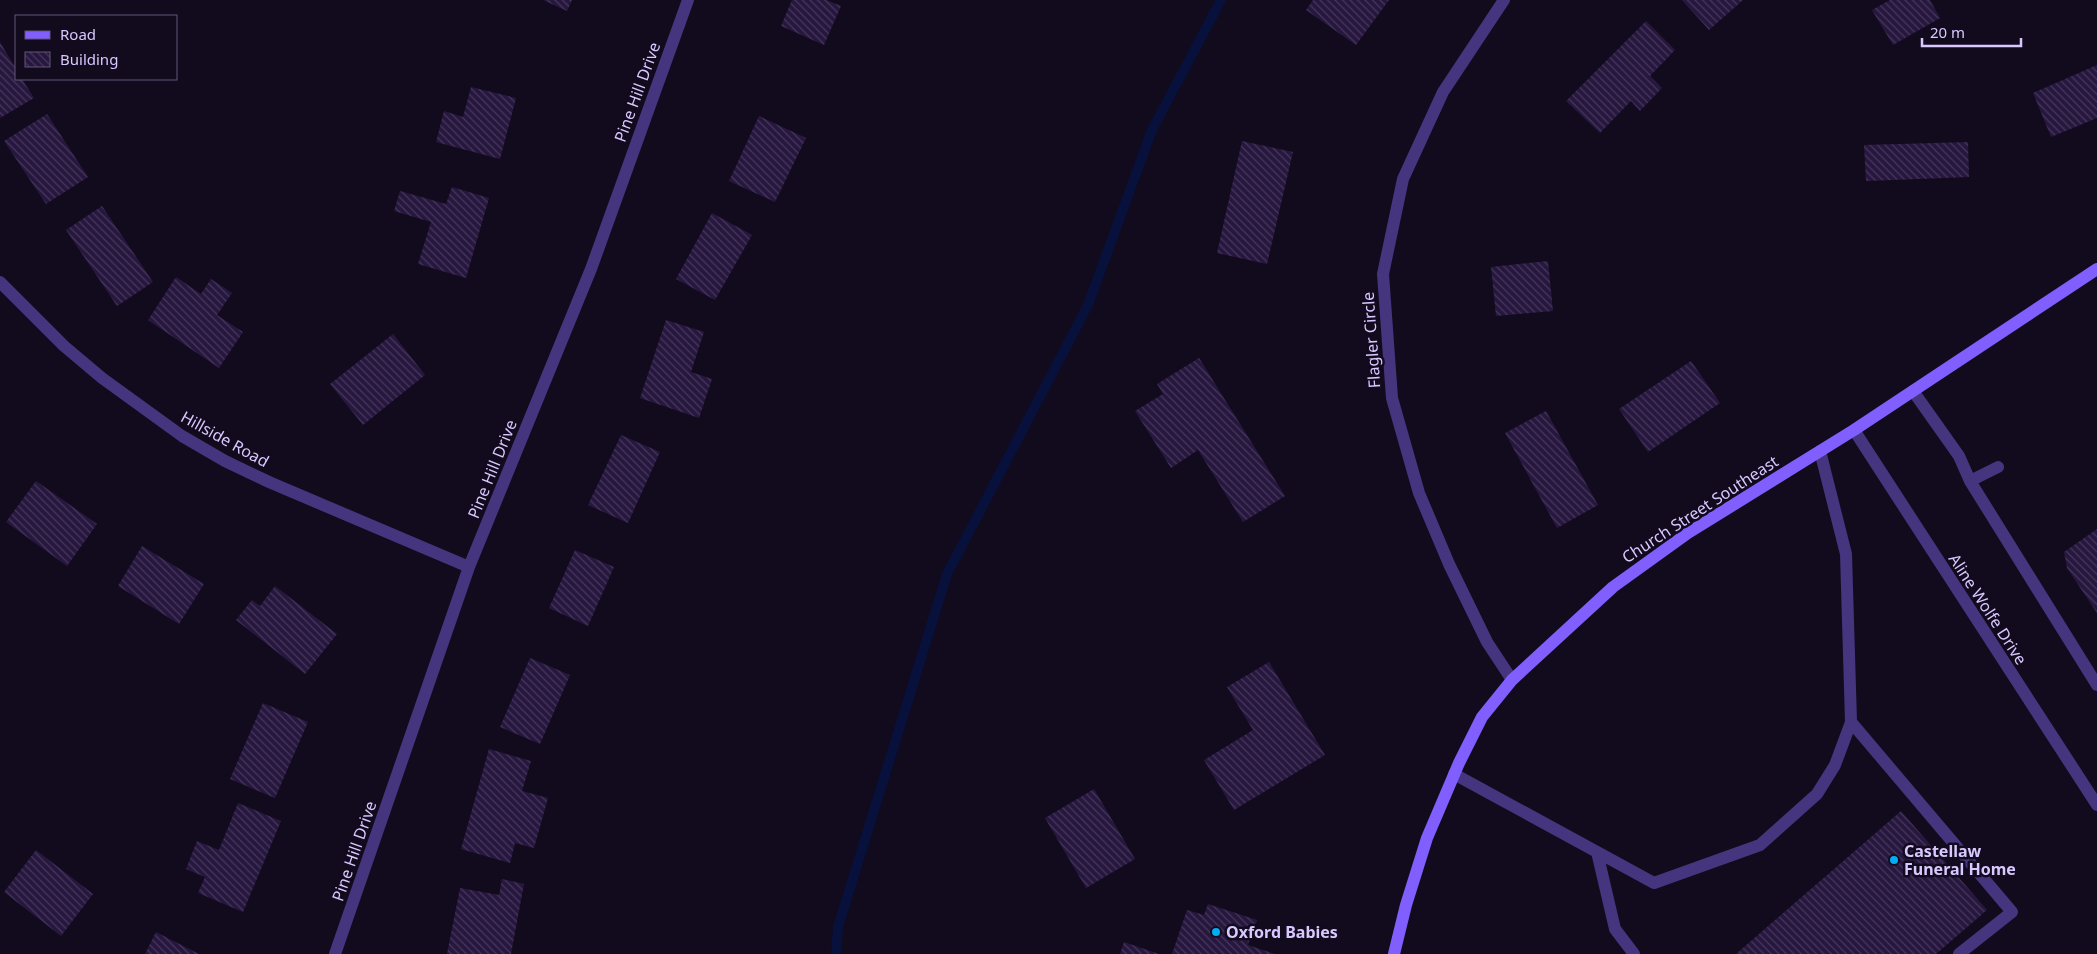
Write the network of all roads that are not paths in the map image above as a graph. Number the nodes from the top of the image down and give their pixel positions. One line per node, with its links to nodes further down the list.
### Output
1 (688, 0): 10 (street, Pine Hill Drive)
2 (1504, 0): 11 (street, Flagler Circle)
3 (2097, 269): 5 (street, Church Street Southeast)
4 (0, 282): 10 (street, Hillside Road)
5 (1913, 391): 6 (street, Church Street Southeast); 9 (street)
6 (1854, 430): 7 (street, Church Street Southeast); 15 (street, Aline Wolfe Drive)
7 (1820, 451): 11 (street, Church Street Southeast); 13 (street)
8 (1998, 467): 9 (street)
9 (1970, 481): 12 (street)
10 (469, 568): 17 (street, Pine Hill Drive)
11 (1512, 680): 14 (street, Church Street Southeast)
12 (2097, 685)
13 (1851, 722): 16 (street); 20 (street)
14 (1454, 774): 16 (street); 18 (street, Church Street Southeast)
15 (2097, 805)
16 (1597, 852): 19 (street)
17 (335, 954)
18 (1394, 954)
19 (1634, 954)
20 (1959, 954)

